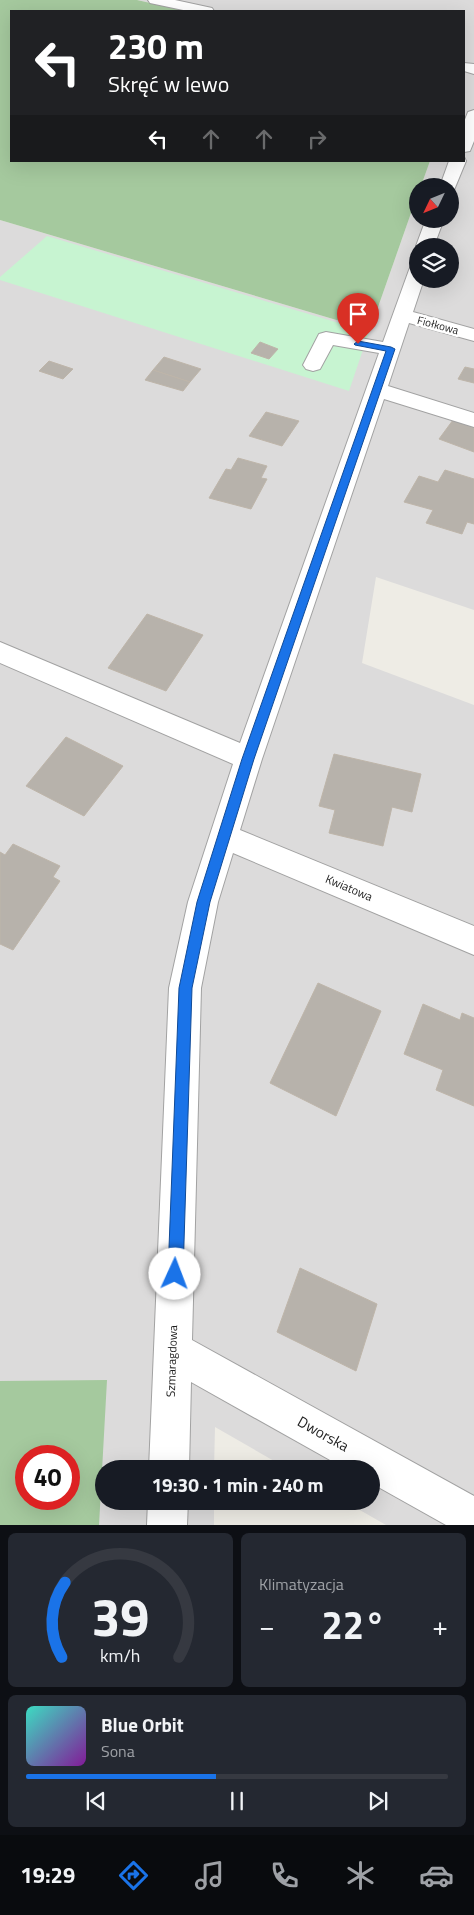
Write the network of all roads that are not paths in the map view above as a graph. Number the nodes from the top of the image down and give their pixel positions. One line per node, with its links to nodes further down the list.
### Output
1 (154, 0): 2 (street)
2 (202, 10)
3 (474, 115): 4 (street)
4 (465, 144)
5 (458, 162): 6 (street)
6 (451, 178)
7 (412, 288): 8 (street, Szmaragdowa)
8 (402, 315): 9 (street, Fiołkowa); 10 (street, Szmaragdowa)
9 (474, 335)
10 (391, 349): 11 (street); 12 (street, Szmaragdowa)
11 (313, 365)
12 (377, 390): 13 (street); 15 (street, Szmaragdowa)
13 (474, 420)
14 (0, 652): 15 (street)
15 (248, 759): 16 (street, Szmaragdowa)
16 (224, 836): 17 (street, Kwiatowa); 18 (street, Szmaragdowa)
17 (474, 941)
18 (172, 1350): 19 (street, Szmaragdowa); 21 (street, Dworska)
19 (169, 1460)
20 (168, 1510): 22 (street)
21 (474, 1518)
22 (167, 1525)

